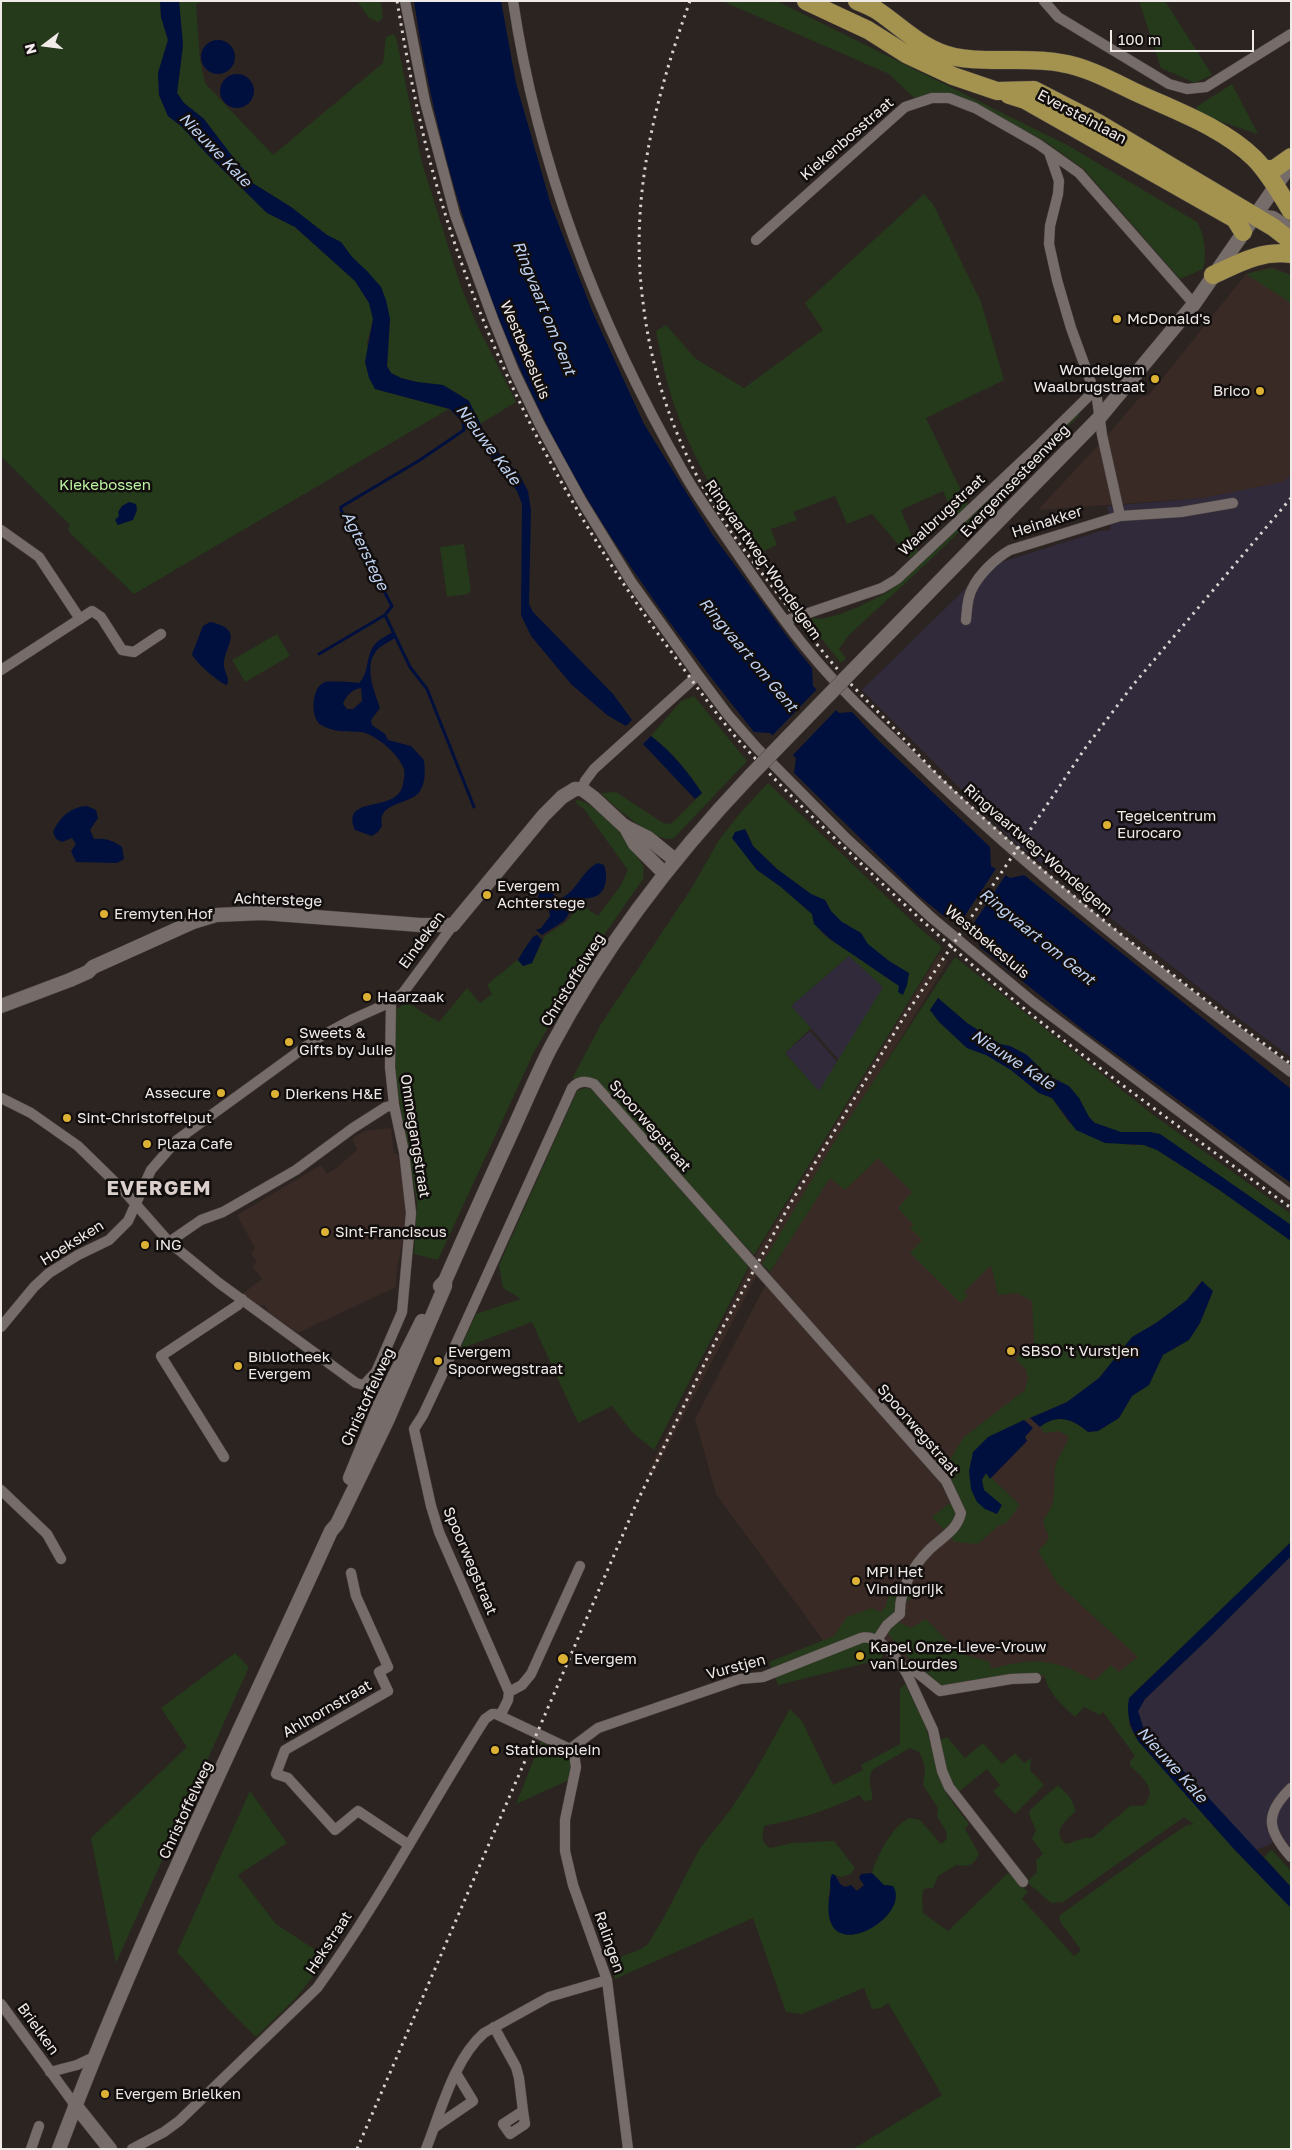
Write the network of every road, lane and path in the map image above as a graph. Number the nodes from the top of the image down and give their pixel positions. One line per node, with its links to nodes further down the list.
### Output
1 (405, 1): 32 (street, Westbekesluis)
2 (513, 1): 28 (street, Ringvaartweg-Wondelgem)
3 (806, 1): 7 (highway, Eversteinlaan)
4 (857, 1): 11 (highway)
5 (1044, 1): 6 (street)
6 (1291, 34)
7 (997, 91): 14 (highway, Eversteinlaan); 16 (highway)
8 (1049, 152): 17 (street, Kiekenbosstraat); 21 (street, Kiekenbosstraat); 22 (street)
9 (1291, 157): 11 (highway)
10 (1291, 164): 12 (main road, Evergemsesteenweg)
11 (1264, 169): 12 (highway)
12 (1275, 186): 13 (highway); 14 (main road, Evergemsesteenweg)
13 (1291, 211)
14 (1254, 216): 15 (main road); 16 (main road, Evergemsesteenweg); 18 (highway, Eversteinlaan)
15 (1291, 230)
16 (1243, 232): 20 (main road, Evergemsesteenweg)
17 (756, 240)
18 (1291, 241)
19 (1291, 254): 20 (highway)
20 (1214, 275): 21 (main road, Evergemsesteenweg)
21 (1194, 304): 23 (main road, Evergemsesteenweg)
22 (1094, 390): 23 (street); 28 (street, Waalbrugstraat)
23 (1100, 417): 25 (street); 33 (main road, Evergemsesteenweg, bridge)
24 (1233, 503): 25 (street, Heinakker)
25 (1120, 516): 29 (street, Heinakker)
26 (1, 530): 27 (street)
27 (80, 619): 30 (street); 31 (street)
28 (785, 620): 41 (street, Ringvaartweg-Wondelgem)
29 (966, 620)
30 (161, 634)
31 (1, 670)
32 (698, 675): 34 (street); 44 (street, Westbekesluis)
33 (790, 734): 36 (main road, Christoffelweg, bridge)
34 (582, 789): 35 (main road); 38 (main road, Eindeken)
35 (624, 826): 36 (main road); 37 (main road)
36 (675, 860): 37 (main road, Christoffelweg)
37 (665, 874): 67 (main road, Christoffelweg)
38 (453, 925): 39 (street, Eindeken); 40 (main road, Achterstege)
39 (390, 1002): 43 (street, Ommegangstraat); 45 (street, Eindeken)
40 (1, 1006)
41 (1291, 1072)
42 (1, 1098): 45 (street)
43 (394, 1105): 46 (street); 47 (street, Ommegangstraat)
44 (1291, 1195)
45 (134, 1204): 46 (street); 48 (street, Hoeksken)
46 (169, 1242): 47 (street)
47 (242, 1299): 49 (street)
48 (1, 1327)
49 (224, 1457)
50 (1, 1490): 51 (street)
51 (61, 1559)
52 (580, 1566): 57 (street)
53 (351, 1573): 61 (street, Ahlhornstraat)
54 (877, 1640): 55 (street); 57 (street, Spoorwegstraat); 59 (street, Vurstjen)
55 (903, 1667): 56 (street); 63 (street)
56 (1036, 1678)
57 (508, 1692): 58 (street)
58 (500, 1716): 59 (street); 61 (street, Hekstraat)
59 (570, 1749): 64 (street, Ralingen)
60 (1291, 1788): 62 (street)
61 (409, 1844): 77 (street, Hekstraat)
62 (1291, 1857)
63 (1023, 1882)
64 (607, 1980): 66 (street); 79 (street, Ralingen)
65 (1, 2004): 68 (street, Brielken)
66 (494, 2027): 69 (street); 71 (street)
67 (94, 2056): 68 (street, Brielken); 70 (main road, Christoffelweg)
68 (50, 2072): 70 (street, Brielken)
69 (456, 2074): 73 (street); 73 (street)
70 (75, 2104): 75 (main road, Christoffelweg); 76 (main road)
71 (522, 2111)
72 (39, 2126): 74 (street)
73 (435, 2127): 78 (street)
74 (31, 2149)
75 (59, 2149)
76 (110, 2149)
77 (132, 2149)
78 (426, 2149)
79 (628, 2149)

